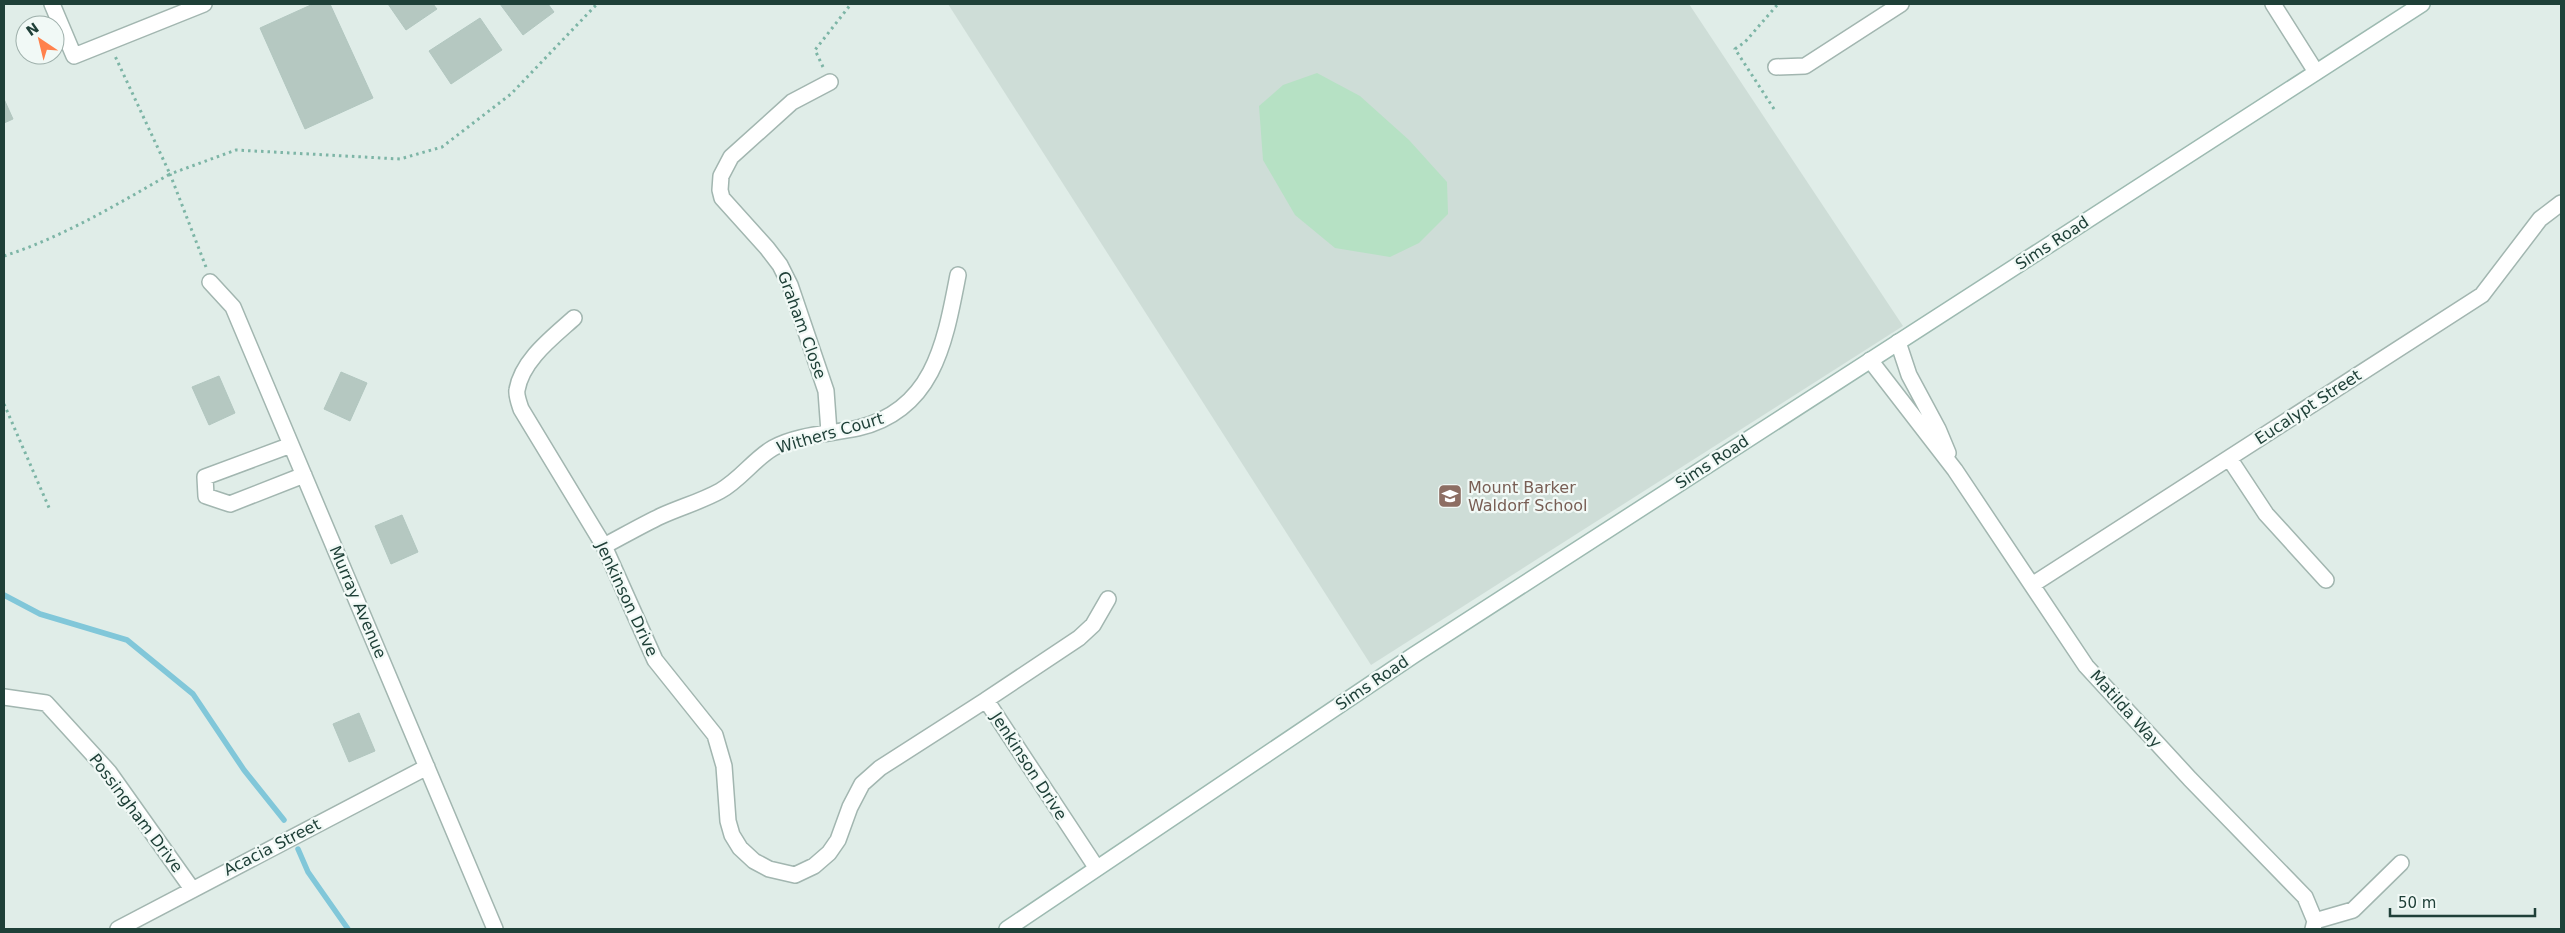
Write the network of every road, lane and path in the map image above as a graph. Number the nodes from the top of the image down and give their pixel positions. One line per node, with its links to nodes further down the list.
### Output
1 (52, 4): 9 (street)
2 (204, 4): 9 (street)
3 (597, 4): 14 (path)
4 (852, 4): 12 (path)
5 (1778, 4): 13 (path)
6 (1901, 4): 10 (street)
7 (2273, 4): 11 (street)
8 (2422, 4): 11 (street, Sims Road)
9 (108, 42): 14 (path)
10 (1776, 67)
11 (2316, 72): 20 (street, Sims Road)
12 (830, 82): 23 (street, Graham Close)
13 (1774, 109)
14 (170, 174): 16 (path); 18 (path)
15 (2561, 203): 25 (street, Eucalypt Street)
16 (4, 256)
17 (958, 275): 23 (street, Withers Court)
18 (210, 282): 24 (street, Murray Avenue)
19 (574, 318): 29 (street, Jenkinson Drive)
20 (1898, 342): 21 (street, Sims Road); 26 (street, Matilda Way)
21 (1870, 360): 26 (street, Matilda Way); 37 (street, Sims Road)
22 (4, 404): 28 (path)
23 (830, 432): 29 (street, Withers Court)
24 (291, 445): 27 (street, Murray Avenue); 27 (street)
25 (2229, 458): 30 (street); 31 (street, Eucalypt Street)
26 (1955, 470): 31 (street, Matilda Way)
27 (304, 474): 35 (street, Murray Avenue)
28 (50, 510)
29 (604, 546): 34 (street, Jenkinson Drive)
30 (2326, 580)
31 (2032, 586): 39 (street, Matilda Way)
32 (1108, 599): 34 (street)
33 (4, 697): 38 (street, Possingham Drive)
34 (986, 700): 37 (street, Jenkinson Drive)
35 (427, 767): 38 (street, Acacia Street); 41 (street, Murray Avenue)
36 (2401, 863): 39 (street)
37 (1096, 867): 42 (street, Sims Road)
38 (192, 889): 40 (street, Acacia Street)
39 (2314, 925)
40 (118, 929)
41 (495, 929)
42 (1007, 929)

